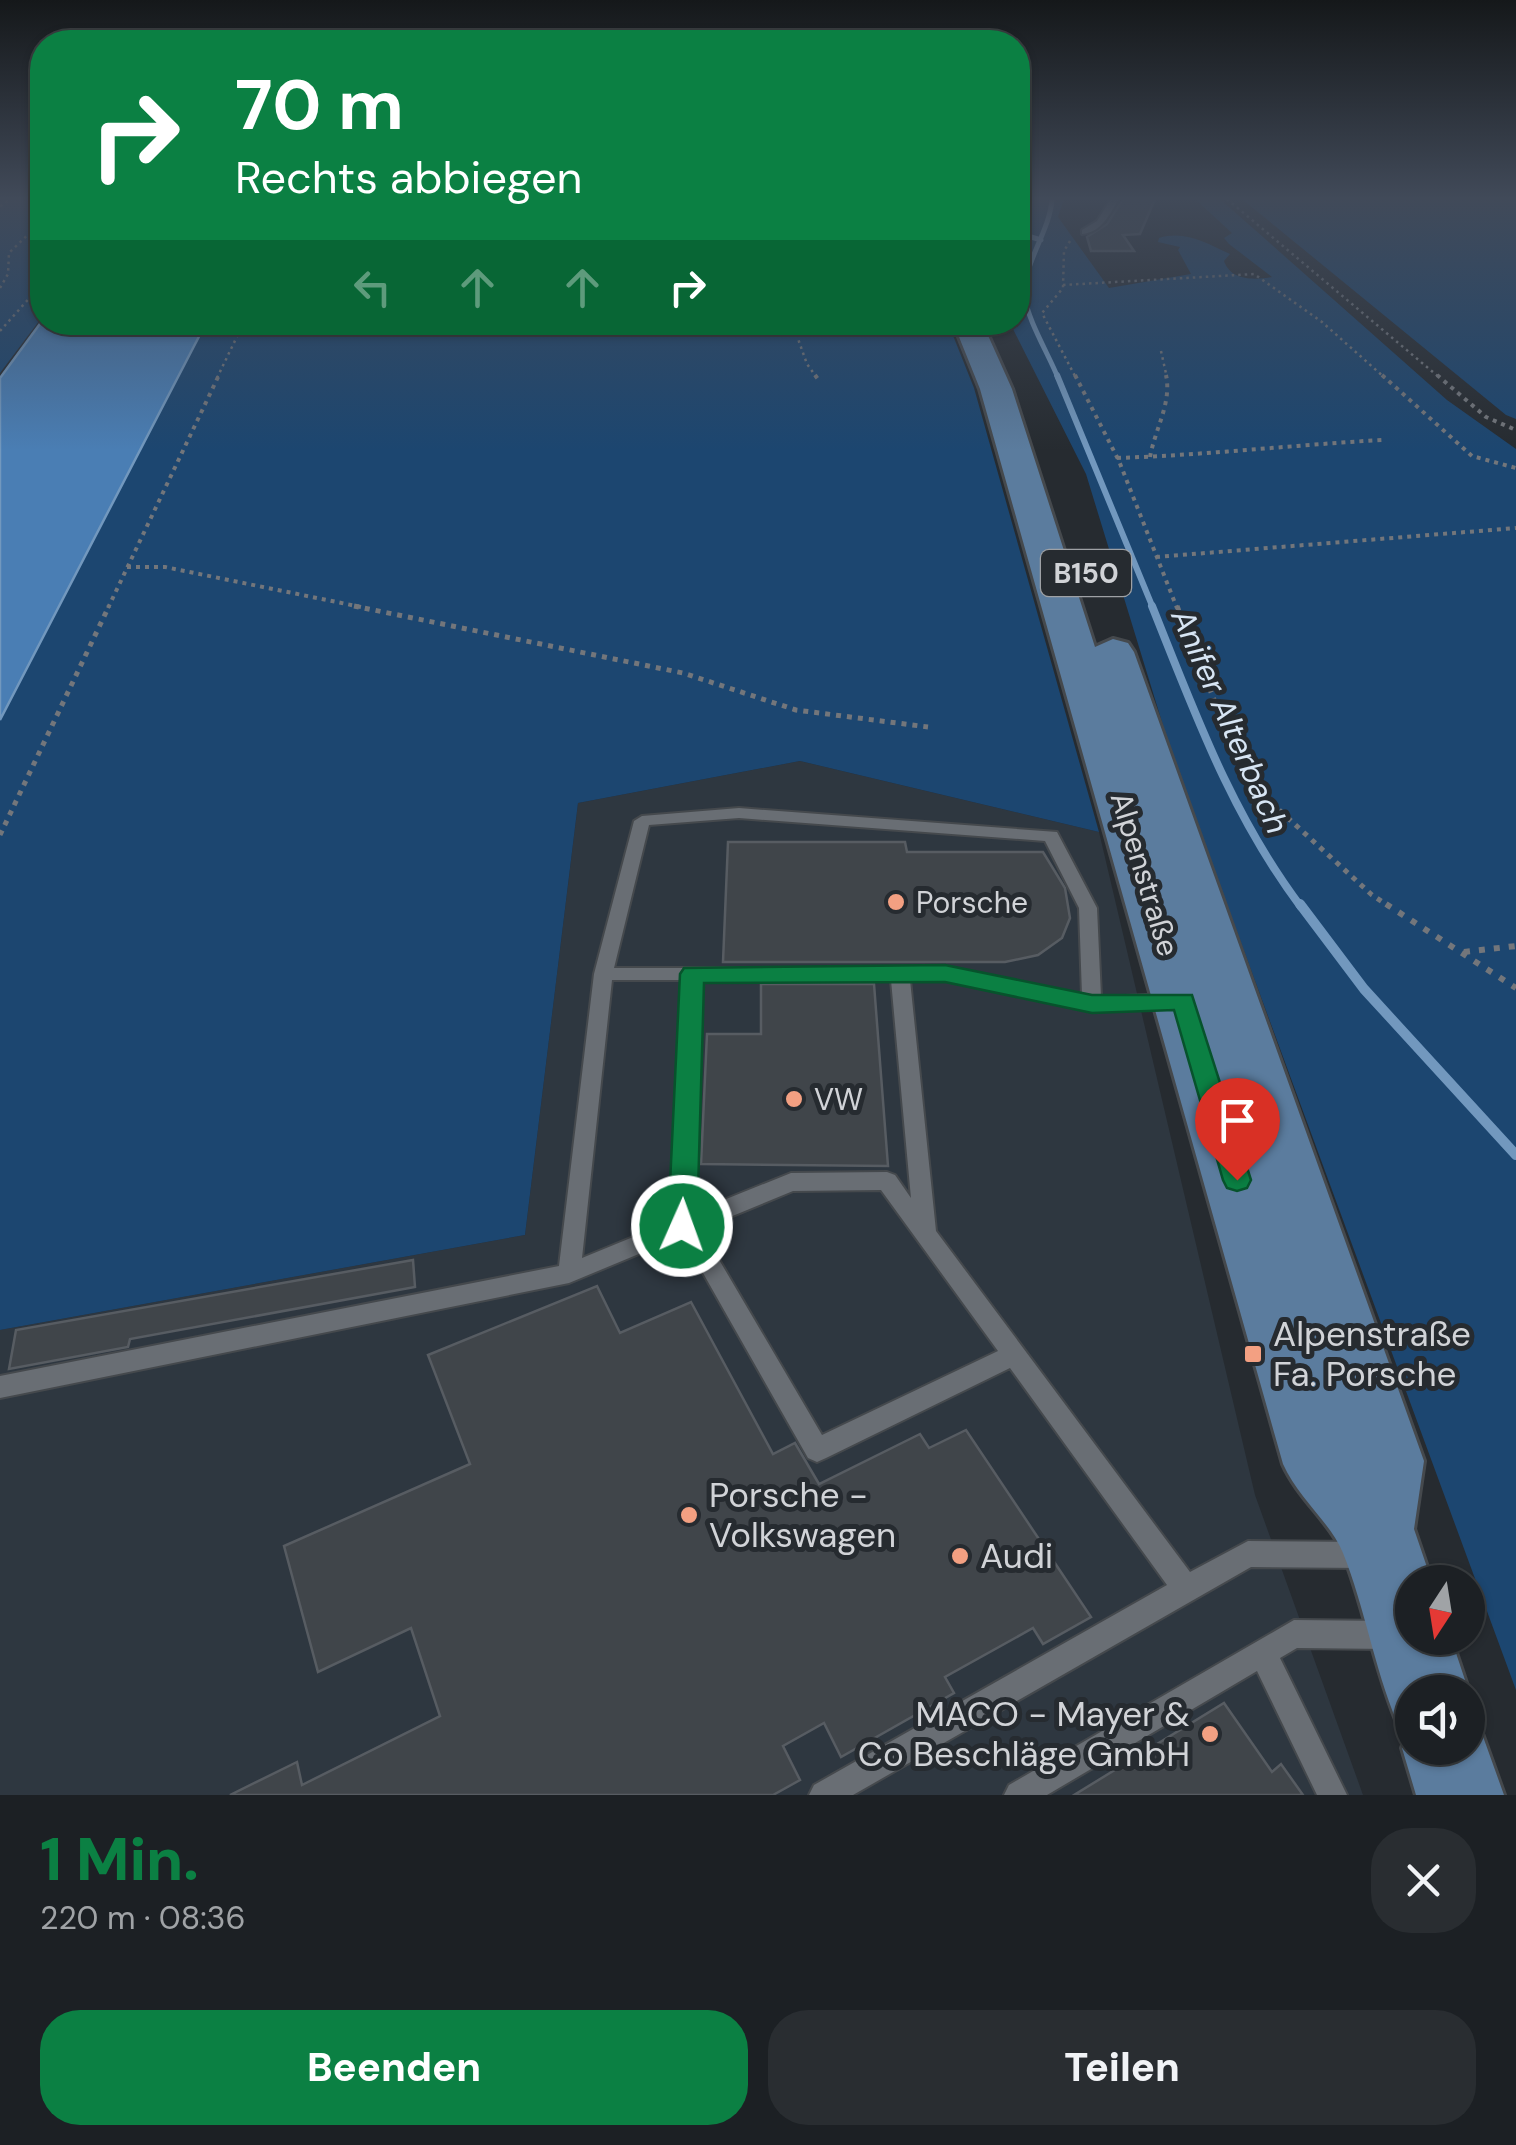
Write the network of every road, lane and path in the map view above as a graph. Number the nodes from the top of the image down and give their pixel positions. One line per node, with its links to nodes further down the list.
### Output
1 (1103, 283): 4 (path)
2 (1266, 283): 17 (path)
3 (1326, 283): 13 (path)
4 (1064, 285): 16 (path)
5 (30, 297): 6 (path)
6 (0, 331)
7 (238, 335): 20 (path)
8 (796, 335): 12 (path)
9 (973, 335): 29 (main road, Alpenstraße / B150)
10 (998, 335): 36 (main road, Alpenstraße / B150)
11 (1161, 350): 15 (path)
12 (820, 382)
13 (1516, 430)
14 (1382, 440): 15 (path)
15 (1150, 457): 16 (path)
16 (1117, 458): 19 (path)
17 (1516, 468)
18 (1516, 528): 19 (path)
19 (1156, 556): 24 (path)
20 (127, 567): 21 (path); 22 (path)
21 (928, 727)
22 (0, 834)
23 (1516, 946): 24 (path)
24 (1461, 953): 28 (path)
25 (603, 974): 26 (lane); 30 (lane); 33 (lane)
26 (692, 974): 27 (lane); 31 (lane)
27 (900, 974): 30 (lane); 32 (lane)
28 (1516, 988)
29 (1183, 1001): 30 (lane); 36 (main road, Alpenstraße / B150)
30 (1092, 1004)
31 (685, 1225): 32 (lane); 33 (lane); 34 (lane)
32 (926, 1238): 34 (lane)
33 (569, 1273): 35 (lane)
34 (1013, 1355): 37 (lane)
35 (0, 1387)
36 (1379, 1542): 37 (lane); 39 (main road, Alpenstraße / B150)
37 (1186, 1591): 41 (lane)
38 (1263, 1652): 39 (lane); 42 (lane); 43 (lane)
39 (1418, 1664)
40 (1450, 1765): 44 (main road)
41 (824, 1795)
42 (1019, 1795)
43 (1332, 1795)
44 (1460, 1795)

